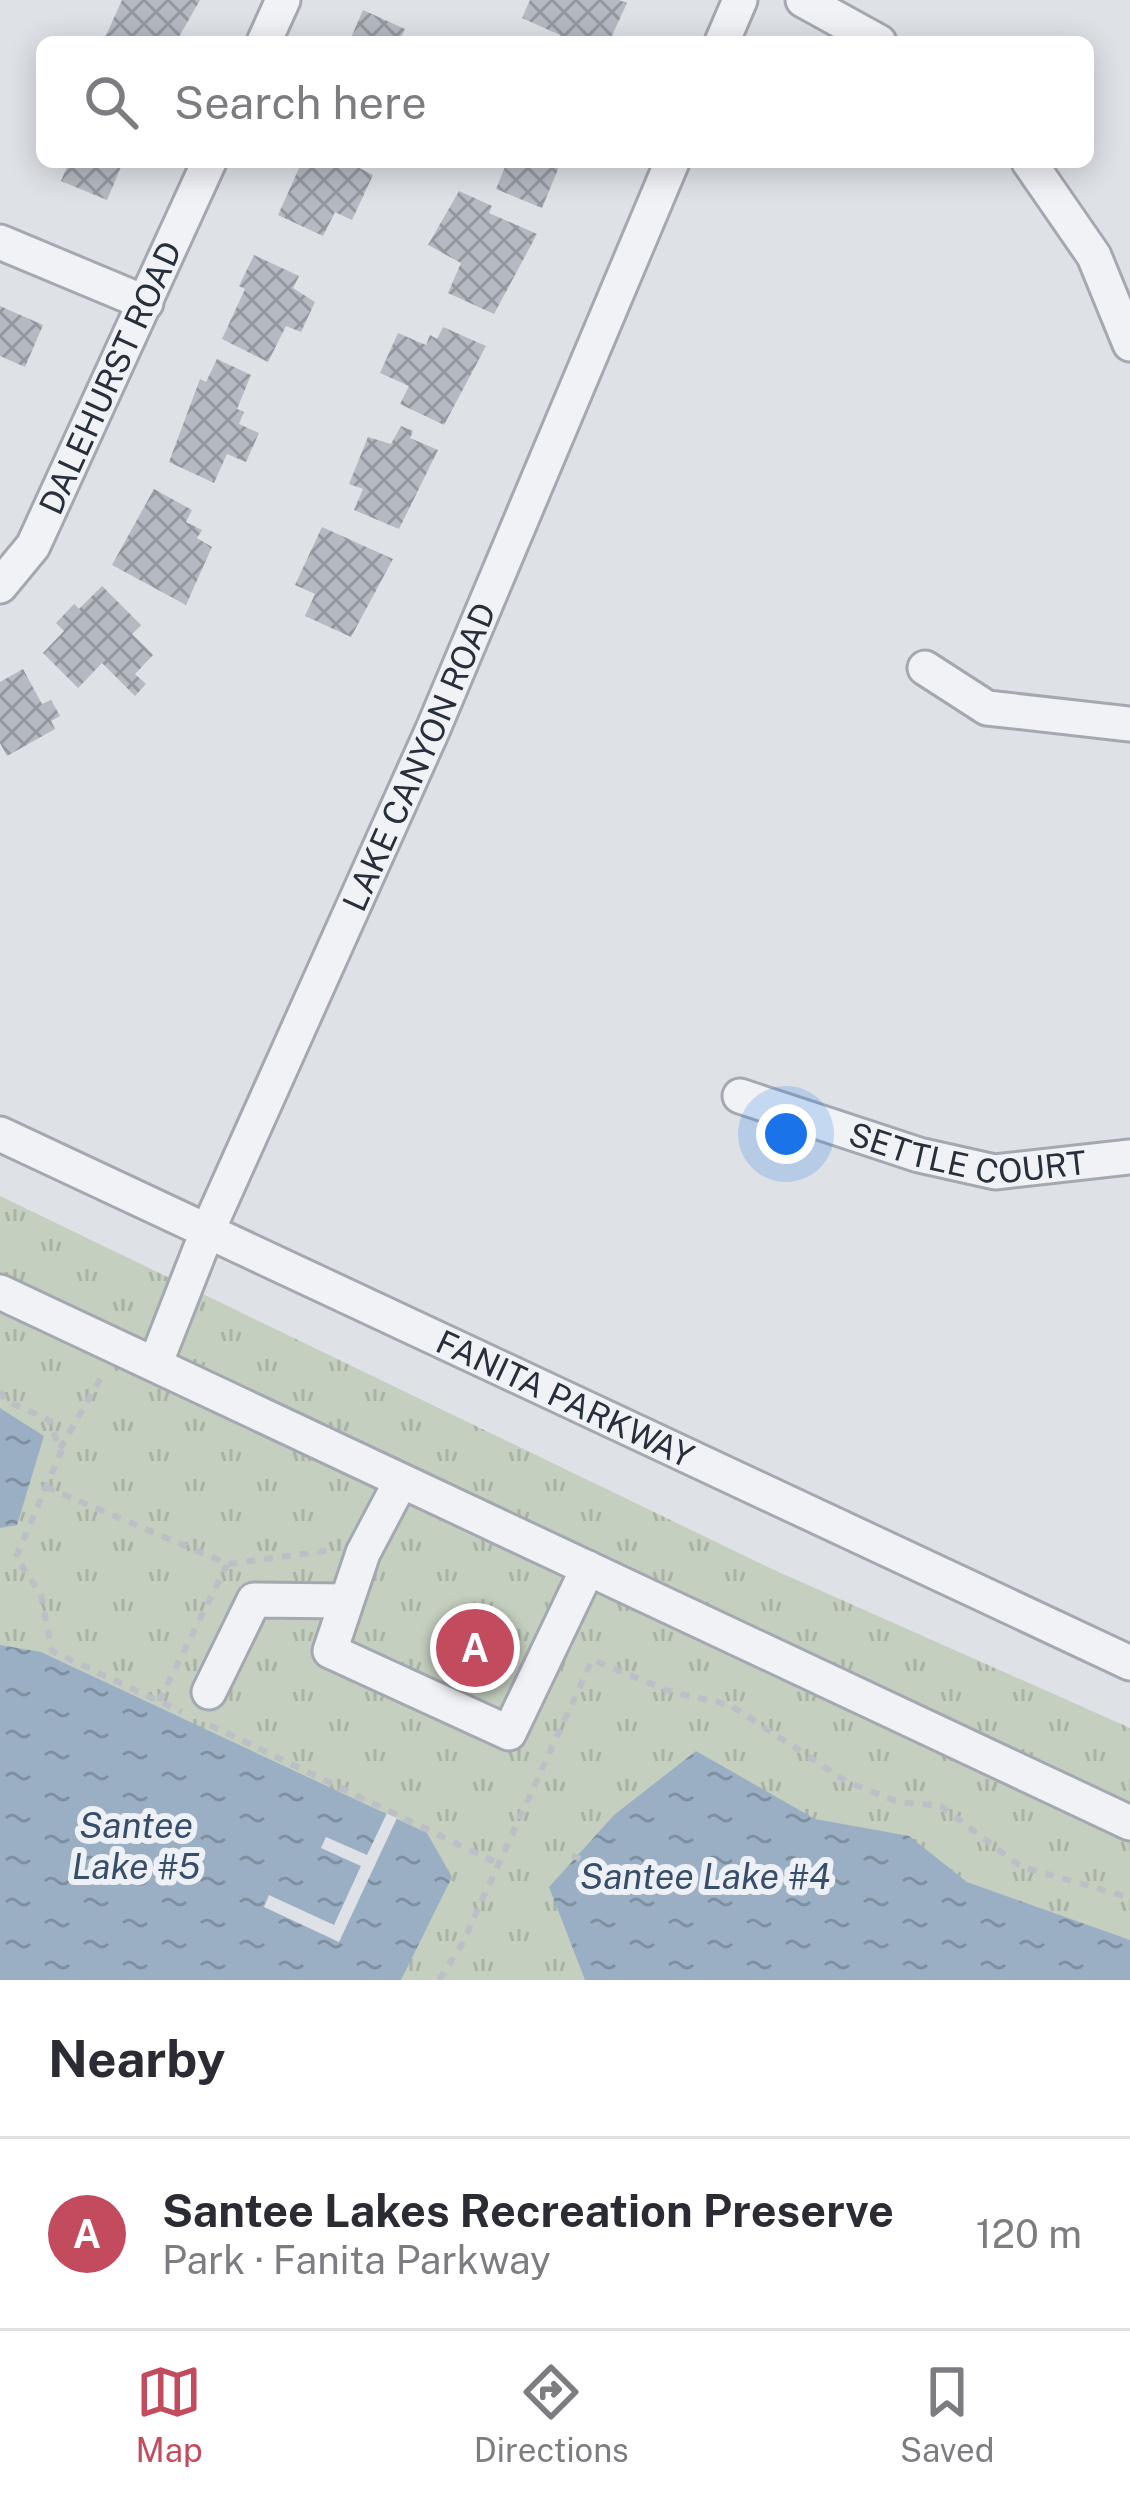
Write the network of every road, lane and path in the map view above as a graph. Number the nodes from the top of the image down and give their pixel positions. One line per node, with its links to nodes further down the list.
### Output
1 (283, 0): 4 (street)
2 (740, 0): 5 (street)
3 (803, 0): 6 (street)
4 (267, 36)
5 (725, 36)
6 (868, 36)
7 (206, 168): 11 (street, DALEHURST ROAD)
8 (669, 168): 19 (street, LAKE CANYON ROAD)
9 (1033, 168): 12 (street)
10 (0, 242): 11 (street)
11 (146, 303): 13 (street, DALEHURST ROAD)
12 (1130, 344)
13 (0, 586)
14 (925, 668): 15 (street)
15 (1130, 724)
16 (740, 1096): 18 (street, SETTLE COURT)
17 (0, 1134): 19 (street, FANITA PARKWAY)
18 (1130, 1157)
19 (207, 1232): 22 (street, LAKE CANYON ROAD); 31 (street, FANITA PARKWAY)
20 (0, 1292): 21 (street)
21 (120, 1346): 22 (street); 24 (path)
22 (158, 1356): 25 (street)
23 (0, 1391): 24 (path)
24 (60, 1448): 26 (path)
25 (401, 1481): 29 (street); 30 (street)
26 (46, 1487): 28 (path); 33 (path)
27 (346, 1548): 28 (path)
28 (228, 1564): 33 (path)
29 (588, 1568): 30 (street); 34 (street)
30 (346, 1601): 32 (street)
31 (1130, 1663)
32 (209, 1692)
33 (159, 1701): 36 (path)
34 (1130, 1822)
35 (572, 1855): 37 (path)
36 (499, 1864): 38 (path); 39 (path)
37 (644, 1893)
38 (1130, 1898)
39 (439, 1980)

